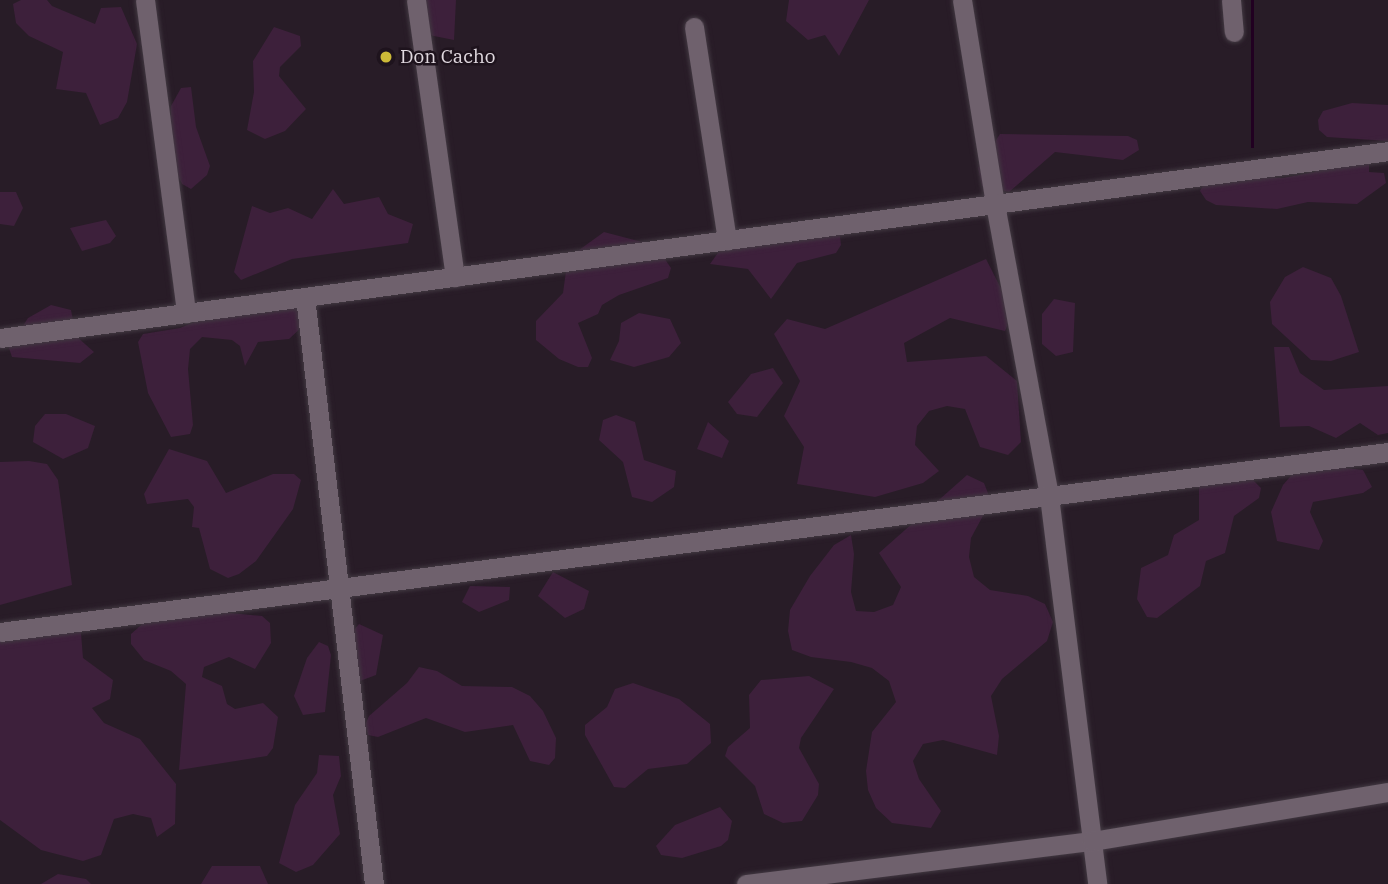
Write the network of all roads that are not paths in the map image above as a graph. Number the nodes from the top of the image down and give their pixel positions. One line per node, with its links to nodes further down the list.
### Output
1 (145, 0): 12 (street)
2 (416, 0): 10 (street)
3 (962, 0): 8 (street)
4 (1231, 0): 6 (street)
5 (694, 27): 9 (street)
6 (1234, 32)
7 (1388, 151): 8 (street)
8 (995, 204): 9 (street); 15 (street)
9 (727, 240): 10 (street)
10 (455, 277): 11 (street)
11 (305, 297): 12 (street); 16 (street)
12 (186, 313): 13 (street)
13 (0, 338)
14 (1388, 452): 15 (street)
15 (1049, 496): 16 (street); 19 (street)
16 (340, 588): 17 (street); 20 (street)
17 (0, 632)
18 (1388, 792): 19 (street)
19 (1092, 841): 21 (street); 22 (street)
20 (374, 884)
21 (746, 884)
22 (1097, 884)

